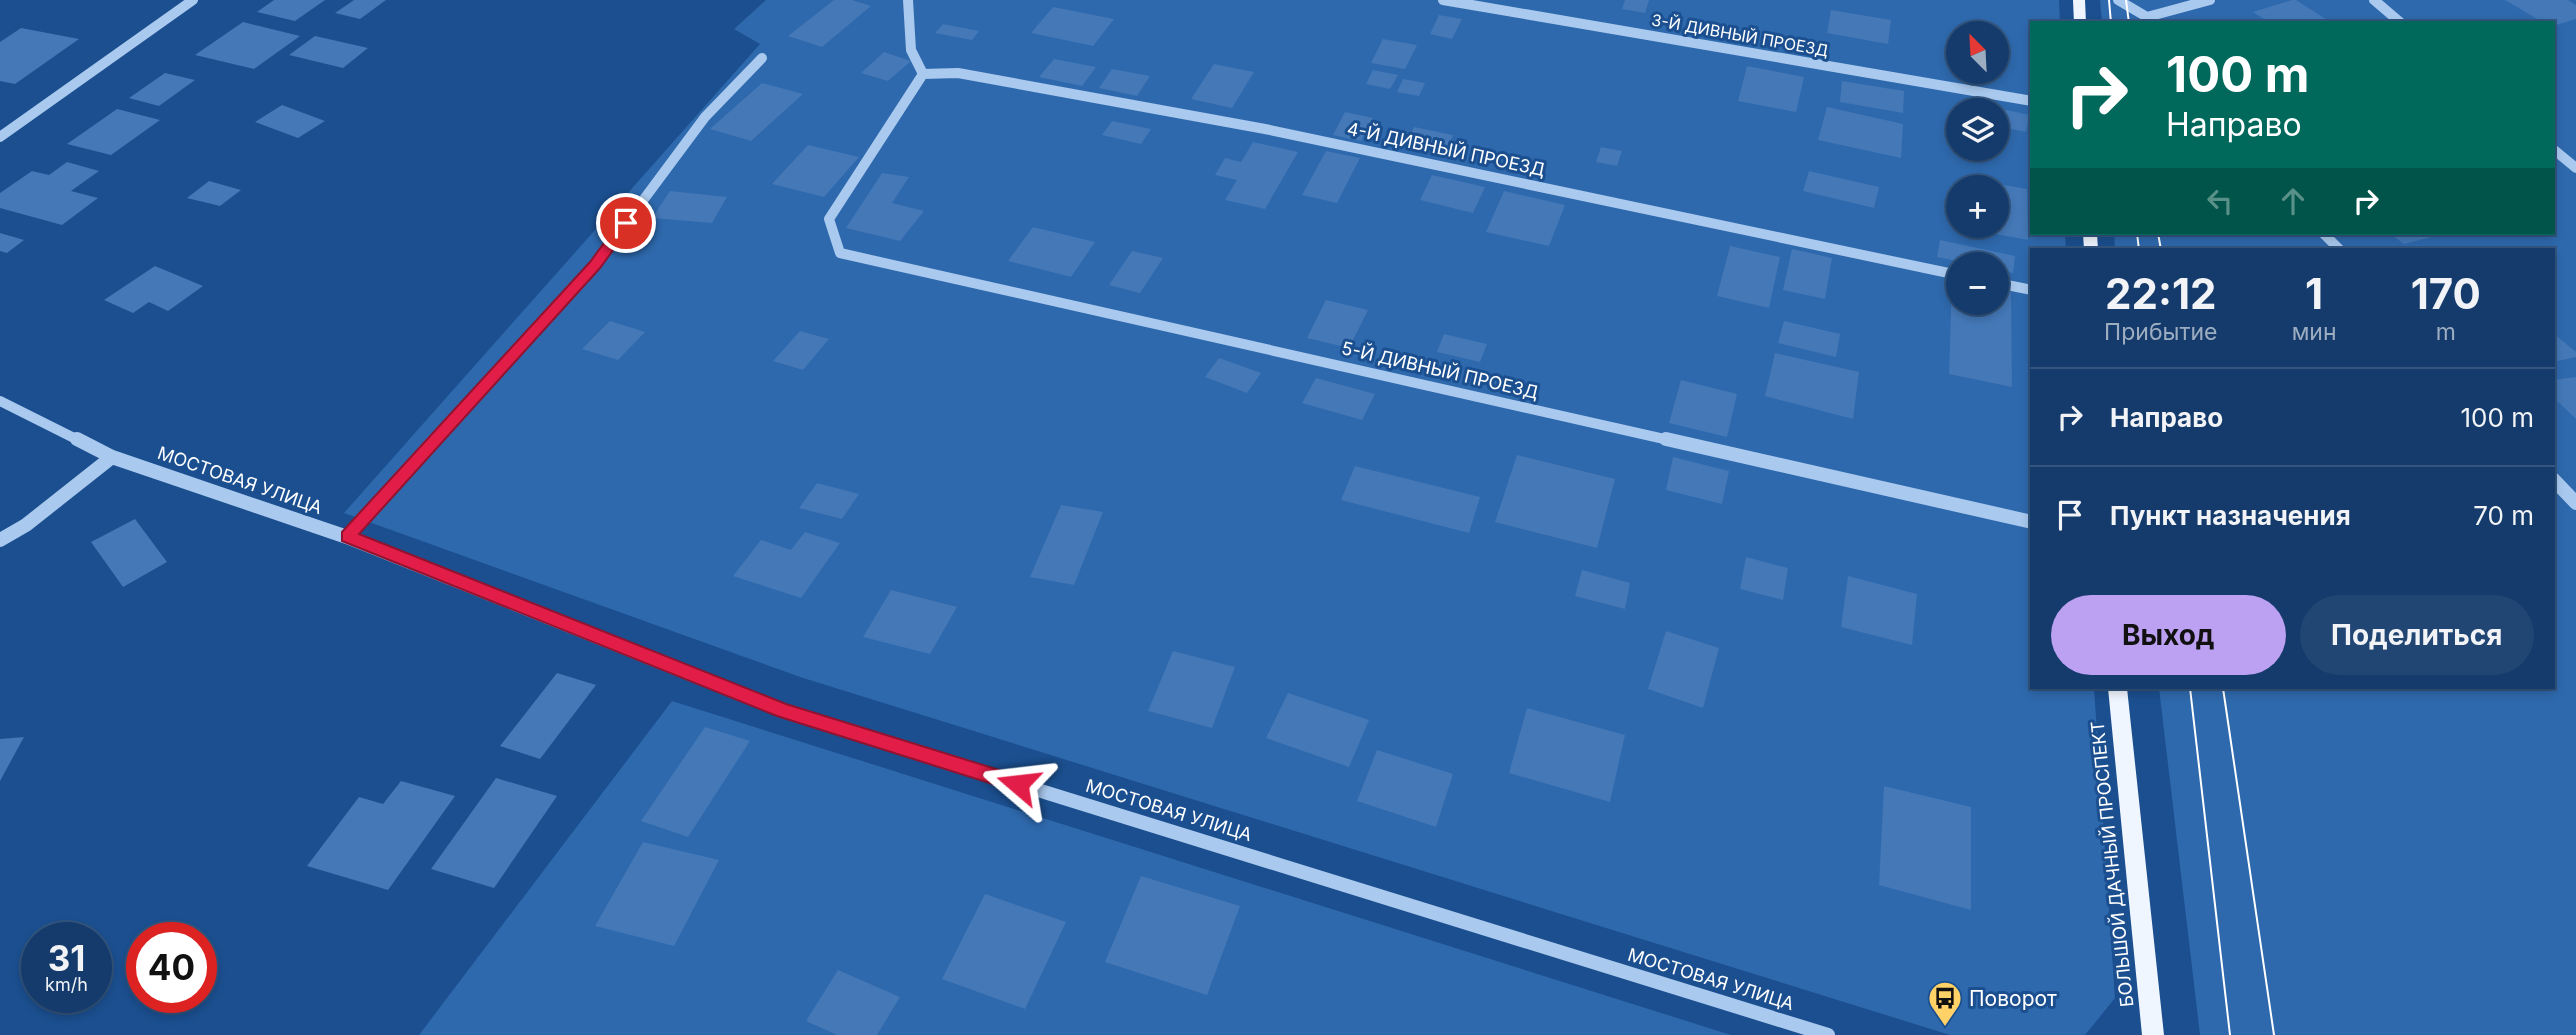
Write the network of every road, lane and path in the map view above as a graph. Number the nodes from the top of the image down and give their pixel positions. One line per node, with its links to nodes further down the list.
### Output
1 (193, 0): 14 (street)
2 (908, 0): 12 (lane)
3 (1443, 0): 13 (street, 3-Й ДИВНЫЙ ПРОЕЗД)
4 (2079, 0): 9 (main road)
5 (2118, 0): 8 (street)
6 (2210, 0): 8 (street)
7 (2374, 0): 10 (lane)
8 (2151, 20)
9 (2080, 21)
10 (2400, 21)
11 (762, 58): 27 (street)
12 (923, 74): 19 (street, 4-Й ДИВНЫЙ ПРОЕЗД); 26 (lane, 5-Й ДИВНЫЙ ПРОЕЗД)
13 (2030, 102)
14 (0, 136)
15 (2555, 151): 16 (street)
16 (2576, 168)
17 (2325, 235): 18 (street)
18 (2338, 248)
19 (1946, 272)
20 (2009, 285): 21 (street)
21 (2030, 290)
22 (0, 401): 23 (street, МОСТОВАЯ УЛИЦА)
23 (112, 457): 27 (street, МОСТОВАЯ УЛИЦА); 28 (street)
24 (2555, 481): 25 (street)
25 (2576, 503)
26 (2030, 522)
27 (348, 537): 30 (street, МОСТОВАЯ УЛИЦА)
28 (0, 540)
29 (2117, 689): 31 (main road, БОЛЬШОЙ ДАЧНЫЙ ПРОСПЕКТ)
30 (1828, 1035)
31 (2153, 1035)

